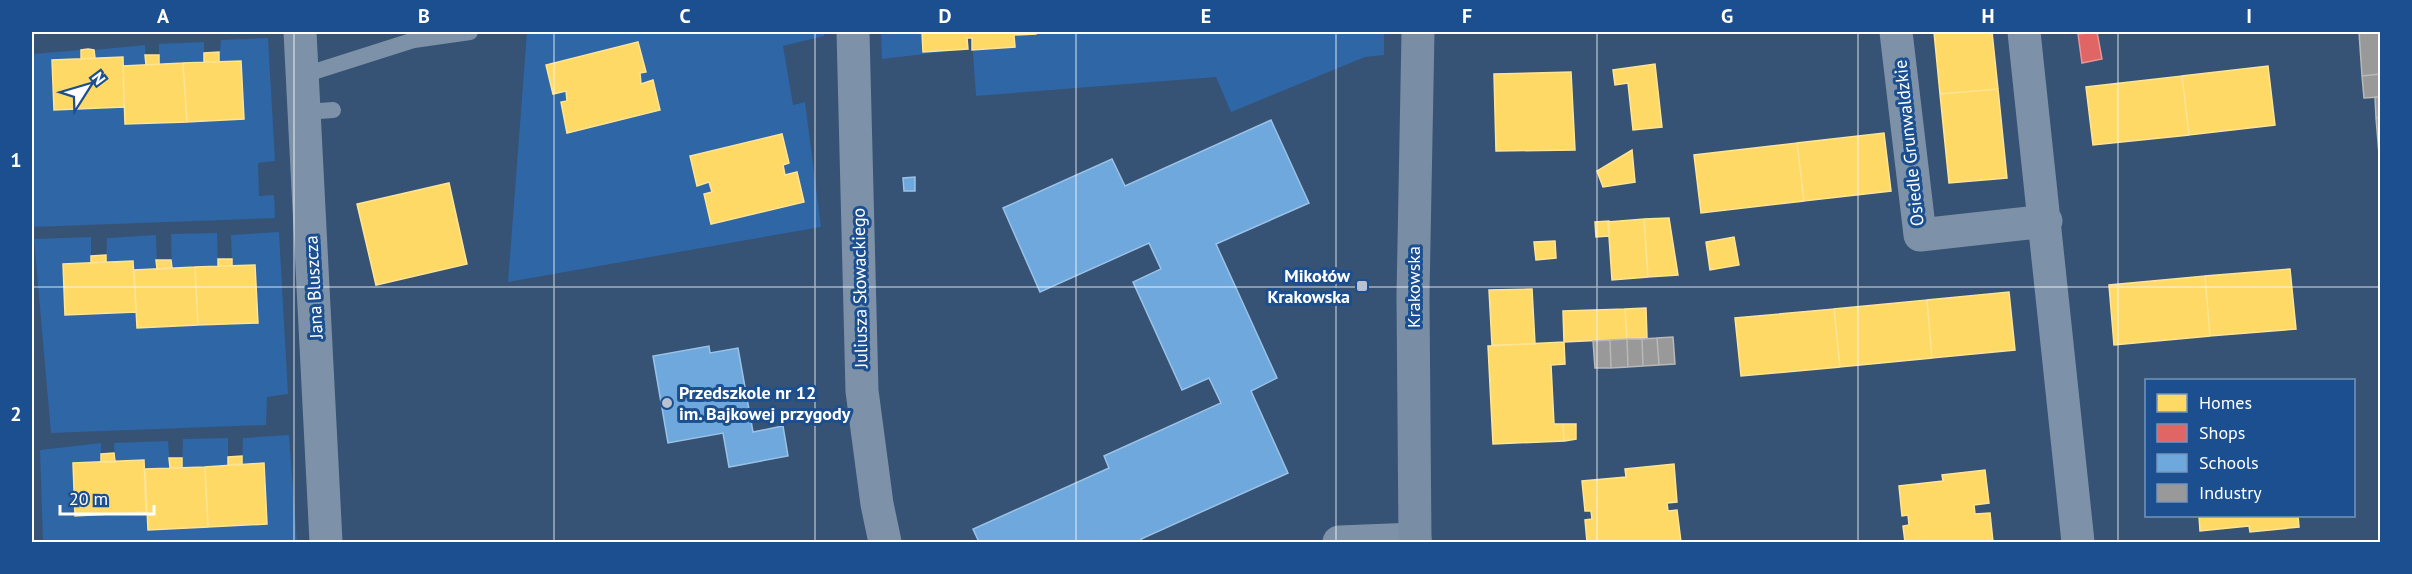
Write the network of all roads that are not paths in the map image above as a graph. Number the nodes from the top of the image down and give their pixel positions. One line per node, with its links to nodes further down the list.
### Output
1 (300, 32): 7 (street, Jana Bluszcza)
2 (470, 32): 7 (lane)
3 (853, 32): 11 (street, Juliusza Słowackiego)
4 (1418, 32): 9 (street, Krakowska)
5 (1896, 32): 8 (street, Osiedle Grunwaldzkie)
6 (2024, 32): 8 (street)
7 (304, 75): 10 (street, Jana Bluszcza)
8 (2046, 221): 13 (street)
9 (1415, 541): 12 (street)
10 (326, 543)
11 (885, 543)
12 (1339, 543)
13 (2078, 543)

